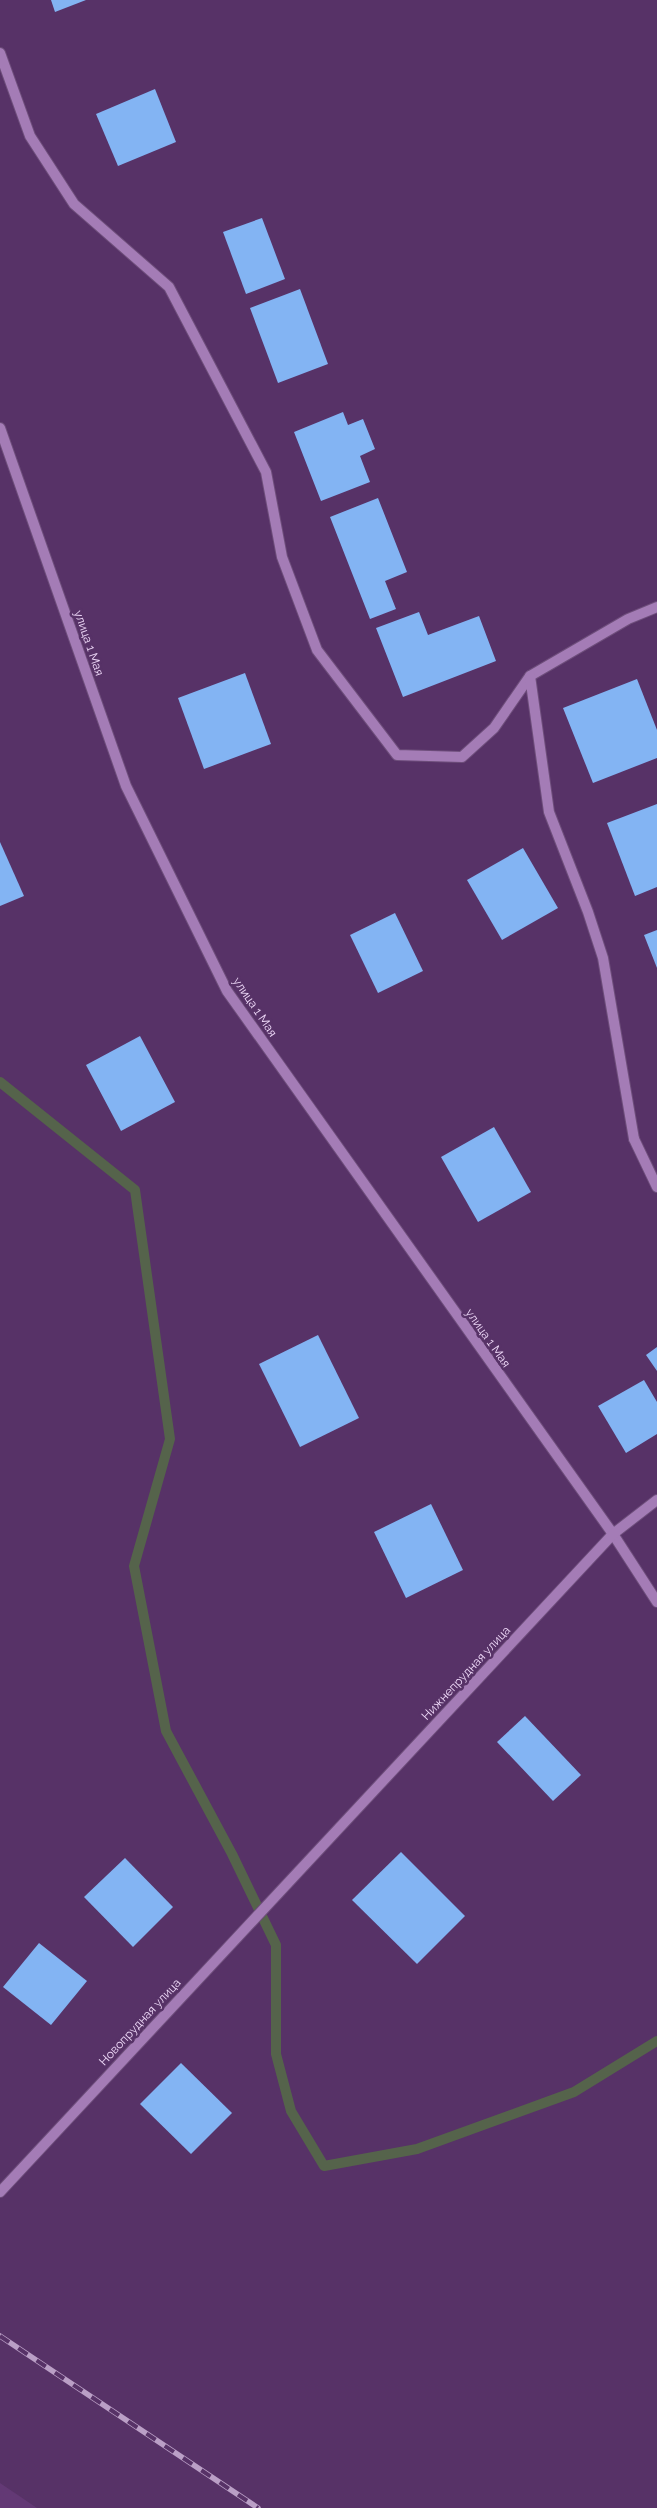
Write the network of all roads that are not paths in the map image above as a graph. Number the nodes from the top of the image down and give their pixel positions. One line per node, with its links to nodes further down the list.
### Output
1 (0, 53): 4 (street)
2 (0, 428): 7 (street, улица 1 Мая)
3 (657, 607): 4 (street)
4 (530, 676): 5 (street)
5 (657, 1187)
6 (657, 1500): 7 (street, Нижнепрудная улица)
7 (613, 1534): 8 (street, улица 1 Мая); 9 (street, Нижнепрудная улица)
8 (657, 1602)
9 (299, 1870): 10 (street, Новопрудная улица)
10 (0, 2192)

